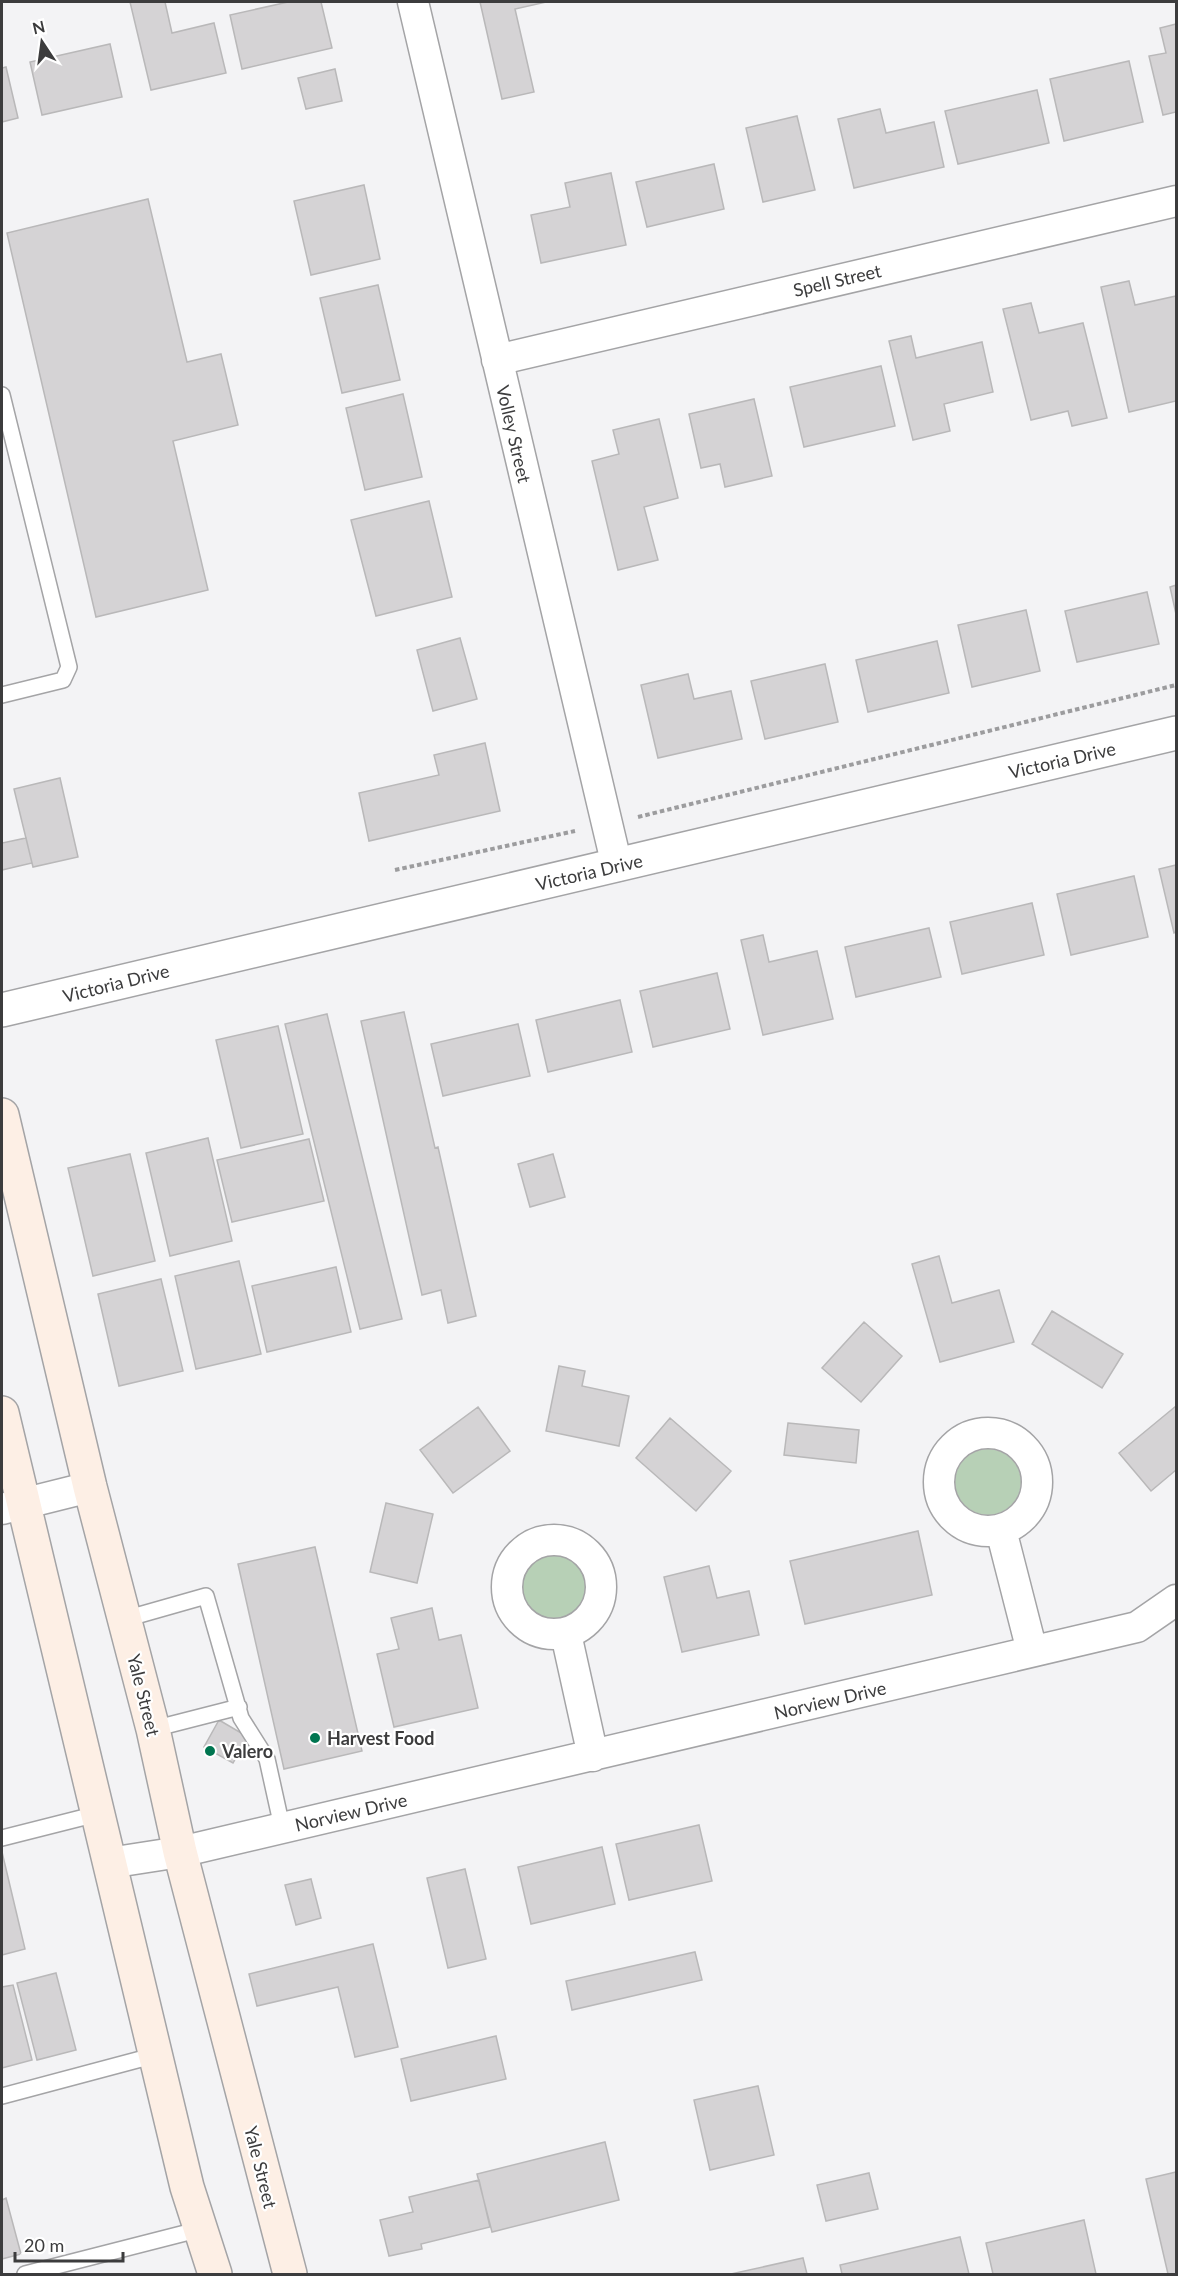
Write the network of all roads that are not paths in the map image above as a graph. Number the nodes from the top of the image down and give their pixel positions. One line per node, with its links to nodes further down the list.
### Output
1 (413, 2): 3 (street, Volley Street)
2 (1176, 201): 3 (street, Spell Street)
3 (497, 360): 7 (street, Volley Street)
4 (2, 394): 5 (lane)
5 (2, 694)
6 (1176, 733): 7 (street, Victoria Drive)
7 (617, 866): 8 (street, Victoria Drive)
8 (2, 1010)
9 (2, 1115): 11 (main road, Yale Street)
10 (2, 1413): 12 (main road)
11 (90, 1487): 12 (street); 15 (main road, Yale Street)
12 (13, 1506): 21 (main road)
13 (1001, 1530): 17 (street)
14 (1176, 1600): 17 (street, Norview Drive)
15 (125, 1619): 18 (lane); 19 (main road, Yale Street)
16 (566, 1634): 20 (street)
17 (1032, 1651): 20 (street, Norview Drive)
18 (239, 1707): 19 (lane); 22 (lane)
19 (153, 1729): 24 (main road, Yale Street)
20 (593, 1756): 22 (street, Norview Drive)
21 (98, 1814): 23 (lane); 25 (main road)
22 (282, 1827): 24 (street, Norview Drive)
23 (2, 1838)
24 (180, 1852): 25 (street, Norview Drive); 31 (main road, Yale Street)
25 (109, 1863): 26 (main road)
26 (156, 2055): 27 (lane); 28 (main road)
27 (2, 2096)
28 (201, 2229): 29 (lane); 30 (main road)
29 (25, 2274)
30 (215, 2274)
31 (290, 2274)

